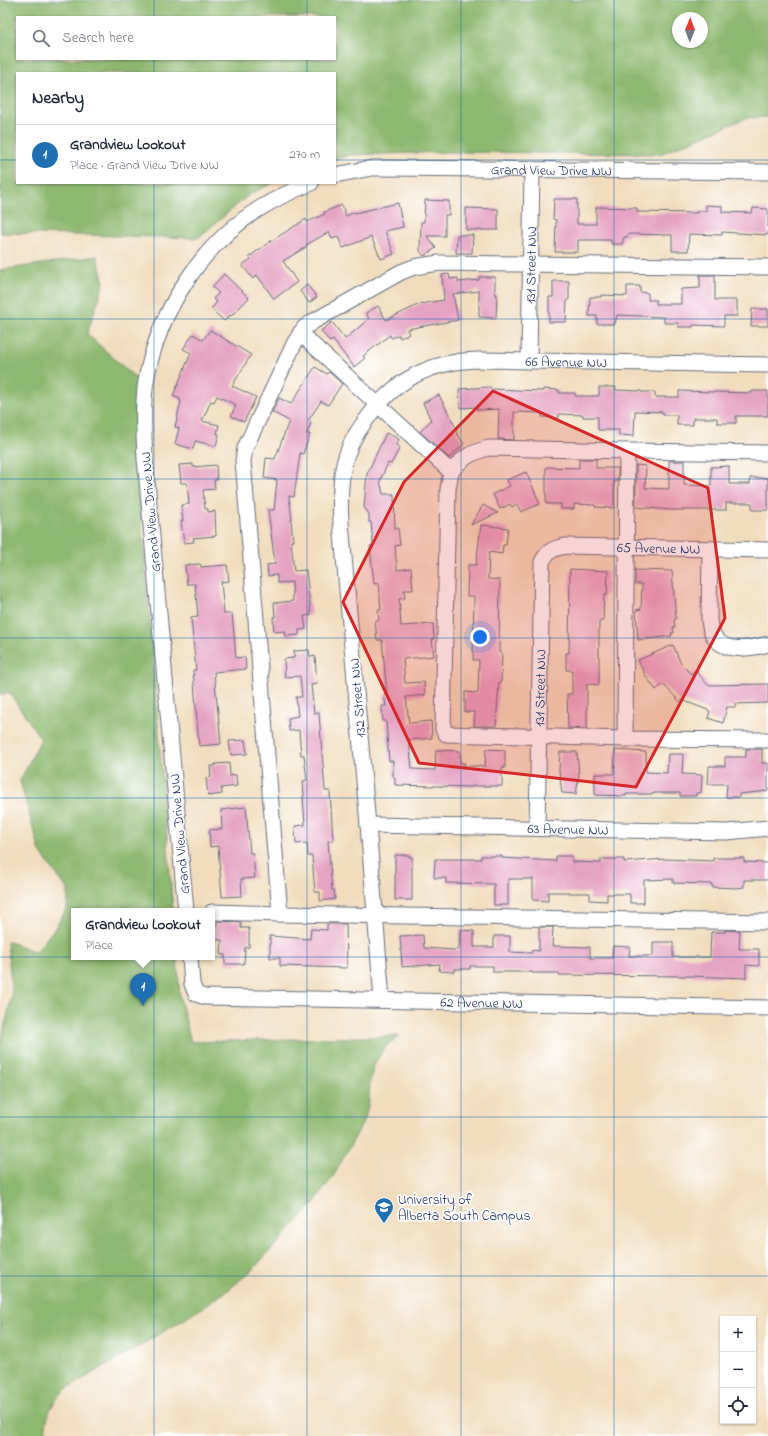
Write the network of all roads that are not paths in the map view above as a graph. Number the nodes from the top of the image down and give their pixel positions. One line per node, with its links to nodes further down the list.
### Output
1 (532, 169): 2 (street, Grand View Drive NW); 3 (street, Grand View Drive NW); 5 (street, 131 Street NW)
2 (768, 172)
3 (336, 175)
4 (309, 184): 25 (street, Grand View Drive NW)
5 (531, 264): 6 (street); 7 (street); 8 (street, 131 Street NW)
6 (768, 268)
7 (300, 333): 10 (street); 27 (street)
8 (529, 361): 9 (street, 66 Avenue NW); 10 (street, 66 Avenue NW)
9 (768, 365)
10 (377, 404): 13 (street); 22 (street, 132 Street NW)
11 (627, 451): 12 (street); 13 (street); 14 (street)
12 (768, 453)
13 (451, 472): 19 (street)
14 (626, 547): 15 (street, 65 Avenue NW); 16 (street, 65 Avenue NW); 20 (street)
15 (710, 549): 17 (street, 65 Avenue NW); 18 (street)
16 (550, 550): 19 (street, 131 Street NW)
17 (768, 550)
18 (768, 644)
19 (538, 736): 20 (street); 23 (street, 131 Street NW)
20 (625, 739): 21 (street)
21 (768, 740)
22 (368, 825): 23 (street, 63 Avenue NW); 28 (street, 132 Street NW)
23 (537, 828): 24 (street, 63 Avenue NW)
24 (768, 828)
25 (186, 908)
26 (215, 912): 27 (street)
27 (280, 914): 28 (street)
28 (375, 915): 29 (street); 31 (street, 132 Street NW)
29 (768, 922)
30 (190, 960): 31 (street, 62 Avenue NW)
31 (382, 1000): 32 (street, 62 Avenue NW)
32 (768, 1008)

